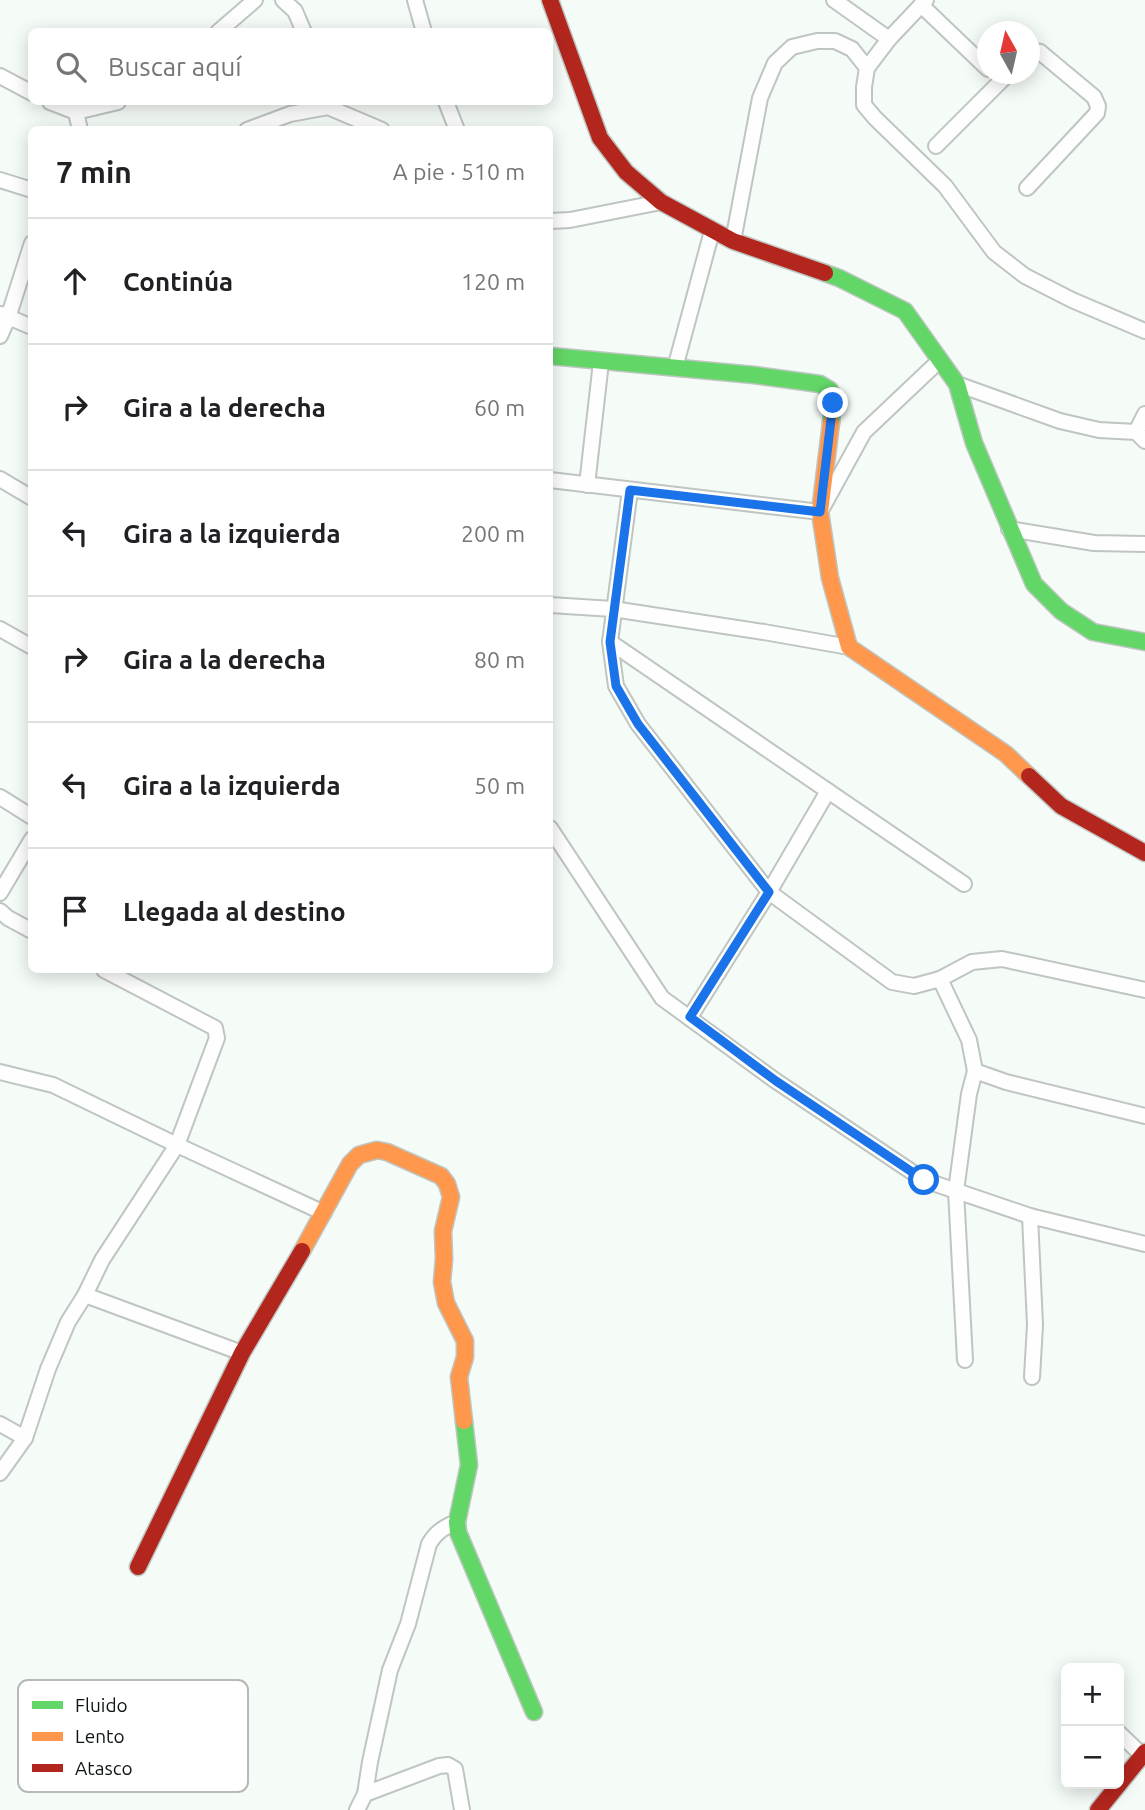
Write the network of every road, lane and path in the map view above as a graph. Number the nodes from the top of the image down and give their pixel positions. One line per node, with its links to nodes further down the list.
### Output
1 (255, 0): 7 (street)
2 (283, 0): 8 (street)
3 (415, 0): 9 (street)
4 (550, 0): 31 (street)
5 (834, 0): 10 (street)
6 (924, 2): 10 (street); 12 (street)
7 (223, 28)
8 (302, 28)
9 (423, 28)
10 (889, 39): 13 (street)
11 (1040, 52): 29 (street)
12 (977, 57)
13 (867, 68): 34 (street); 38 (street)
14 (0, 76): 16 (street)
15 (993, 84): 27 (street)
16 (28, 91)
17 (58, 105): 22 (street)
18 (105, 105): 22 (street)
19 (323, 105): 24 (street)
20 (329, 105): 25 (street)
21 (447, 105): 26 (street)
22 (76, 112): 23 (street)
23 (79, 126)
24 (258, 126)
25 (374, 126)
26 (455, 126)
27 (936, 146)
28 (0, 180): 30 (street)
29 (1027, 188)
30 (28, 189)
31 (661, 202): 32 (street); 33 (street)
32 (553, 221)
33 (712, 230): 34 (street); 43 (street)
34 (733, 241): 41 (street)
35 (28, 253): 36 (street)
36 (4, 316): 37 (street); 39 (street)
37 (28, 325)
38 (1145, 331)
39 (0, 336)
40 (553, 356): 42 (street)
41 (940, 360): 44 (street); 52 (street)
42 (601, 362): 43 (street); 49 (street)
43 (675, 368): 52 (street)
44 (957, 384): 46 (street); 53 (street)
45 (1145, 414): 46 (street)
46 (1140, 437)
47 (0, 479): 51 (street)
48 (553, 480): 49 (street)
49 (587, 485): 50 (street)
50 (630, 490): 52 (street); 56 (street)
51 (28, 496)
52 (820, 512): 61 (street)
53 (1009, 529): 54 (street); 59 (street)
54 (1145, 544)
55 (553, 605): 56 (street)
56 (613, 609): 58 (street); 61 (street)
57 (0, 629): 60 (street)
58 (610, 642): 62 (street); 69 (street)
59 (1145, 642)
60 (28, 645)
61 (849, 648): 67 (street)
62 (828, 791): 68 (street); 69 (street)
63 (0, 797): 64 (street)
64 (28, 814)
65 (553, 833): 76 (street)
66 (28, 846): 70 (street)
67 (1145, 853)
68 (964, 884)
69 (769, 892): 74 (street); 76 (street)
70 (0, 893)
71 (0, 911): 72 (street)
72 (28, 929)
73 (110, 973): 80 (street)
74 (940, 979): 75 (street); 77 (street)
75 (1145, 990)
76 (690, 1017): 81 (street)
77 (975, 1071): 79 (street); 81 (street)
78 (0, 1072): 80 (street)
79 (1145, 1116)
80 (177, 1146): 82 (street); 85 (street)
81 (956, 1191): 83 (street); 87 (street)
82 (324, 1213): 86 (street); 92 (street)
83 (1030, 1216): 84 (street); 88 (street)
84 (1145, 1244)
85 (85, 1295): 86 (street); 90 (street)
86 (242, 1353): 93 (street)
87 (965, 1360)
88 (1032, 1377)
89 (0, 1424): 90 (street)
90 (25, 1438): 91 (street)
91 (0, 1473)
92 (457, 1522): 94 (street); 97 (street)
93 (138, 1567)
94 (534, 1712)
95 (1124, 1737): 96 (street)
96 (1144, 1755): 100 (street)
97 (365, 1794): 98 (street); 99 (street)
98 (357, 1810)
99 (462, 1810)
100 (1098, 1810)

